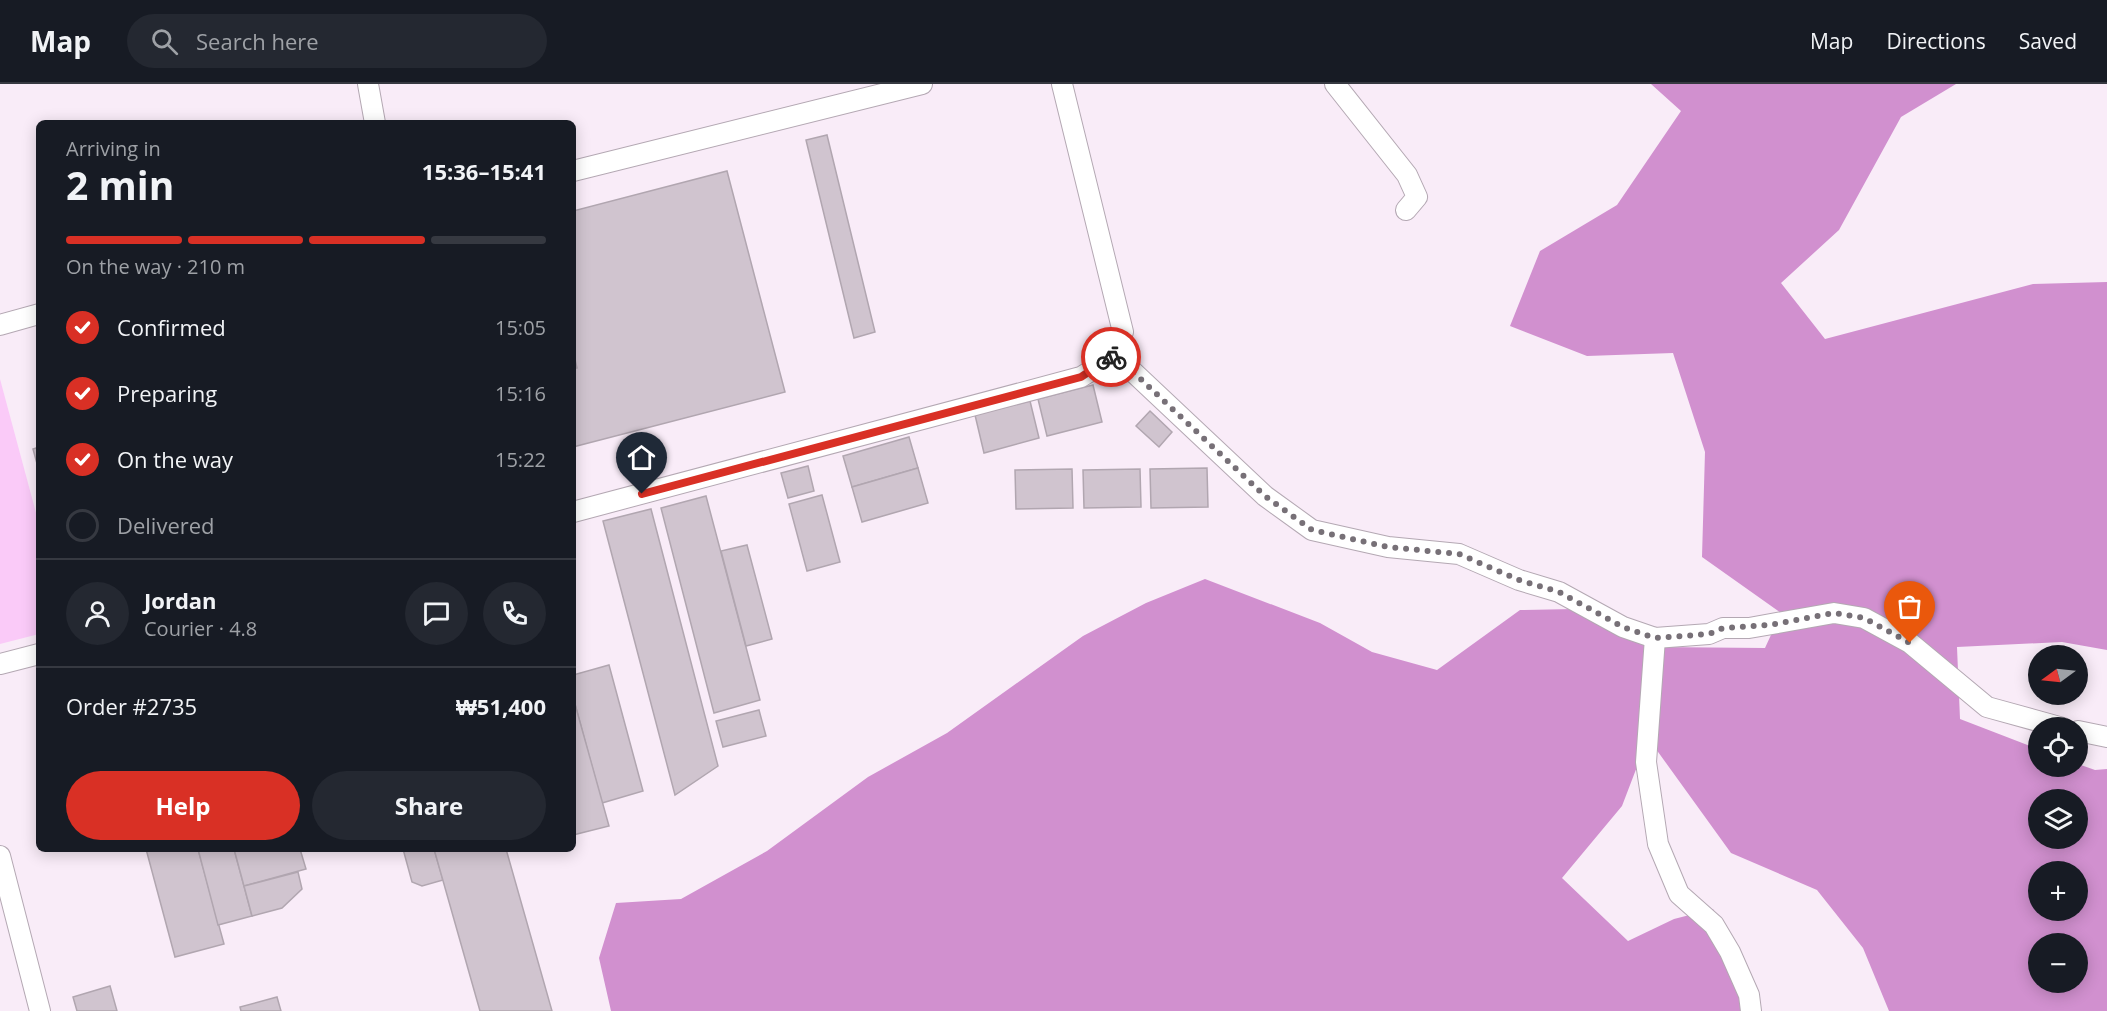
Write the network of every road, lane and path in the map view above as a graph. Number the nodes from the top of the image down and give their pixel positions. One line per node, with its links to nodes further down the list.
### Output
1 (368, 84): 5 (street)
2 (922, 84): 6 (street)
3 (1062, 84): 10 (street)
4 (1335, 84): 7 (street)
5 (374, 120)
6 (576, 170)
7 (1406, 210)
8 (36, 315): 9 (street)
9 (0, 325)
10 (1113, 353): 11 (street); 12 (street)
11 (576, 511)
12 (1655, 638): 15 (street); 20 (street)
13 (36, 655): 14 (street)
14 (0, 664)
15 (2028, 718)
16 (2088, 733): 17 (street)
17 (2107, 737)
18 (0, 856): 19 (street)
19 (40, 1011)
20 (1751, 1011)

